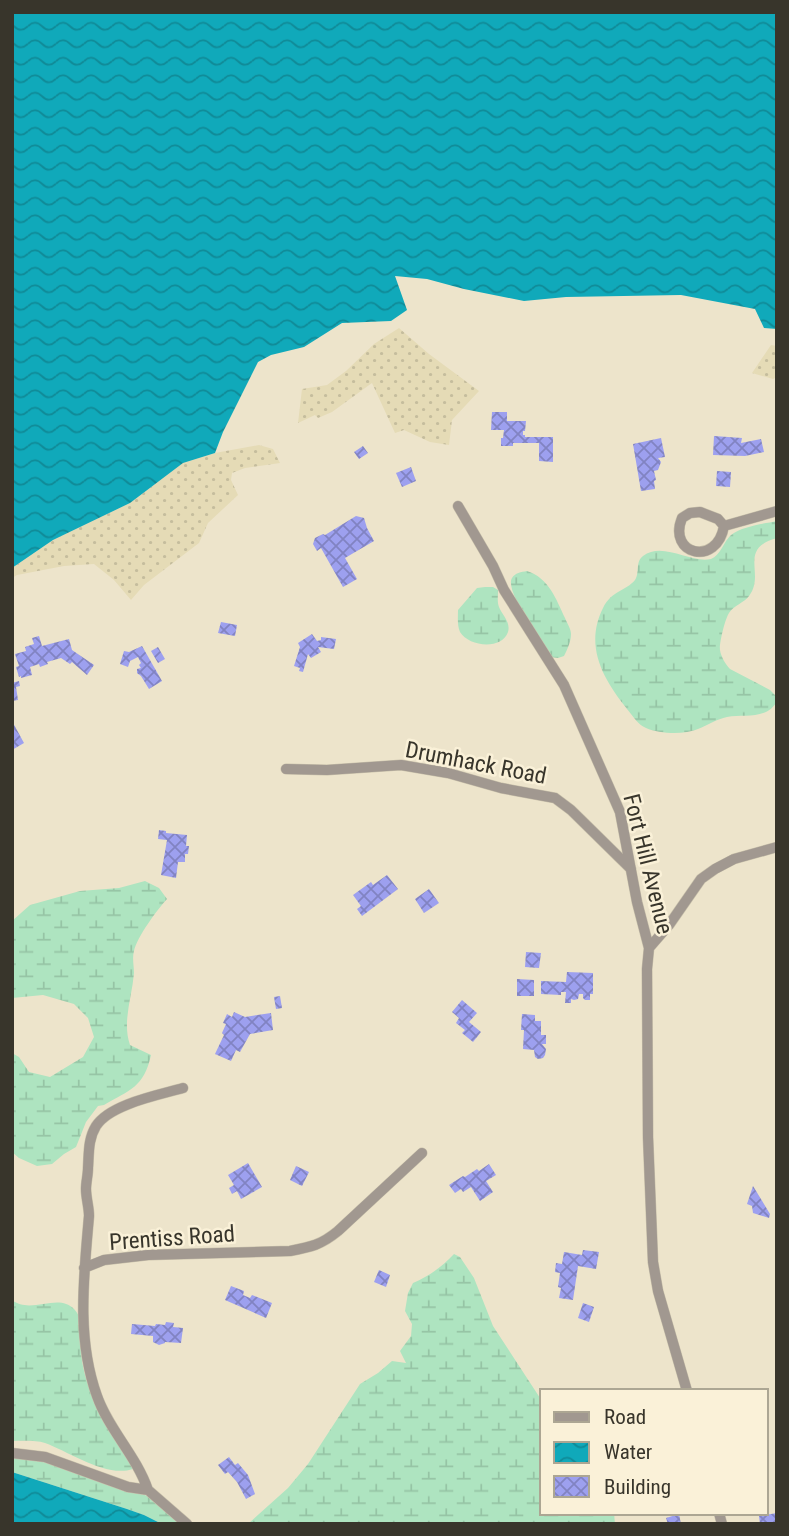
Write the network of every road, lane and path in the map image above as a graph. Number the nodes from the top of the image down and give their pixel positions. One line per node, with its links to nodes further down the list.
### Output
1 (458, 506): 6 (street, Fort Hill Avenue)
2 (777, 511): 3 (street)
3 (724, 526): 3 (street)
4 (286, 769): 6 (street, Drumhack Road)
5 (777, 847): 7 (street)
6 (631, 869): 7 (street, Fort Hill Avenue)
7 (649, 948): 11 (street, Fort Hill Avenue)
8 (183, 1088): 10 (street)
9 (422, 1153): 10 (street, Prentiss Road)
10 (84, 1268): 13 (street, Prentiss Road)
11 (686, 1389)
12 (12, 1453): 13 (street)
13 (148, 1490): 14 (street)
14 (187, 1524)

